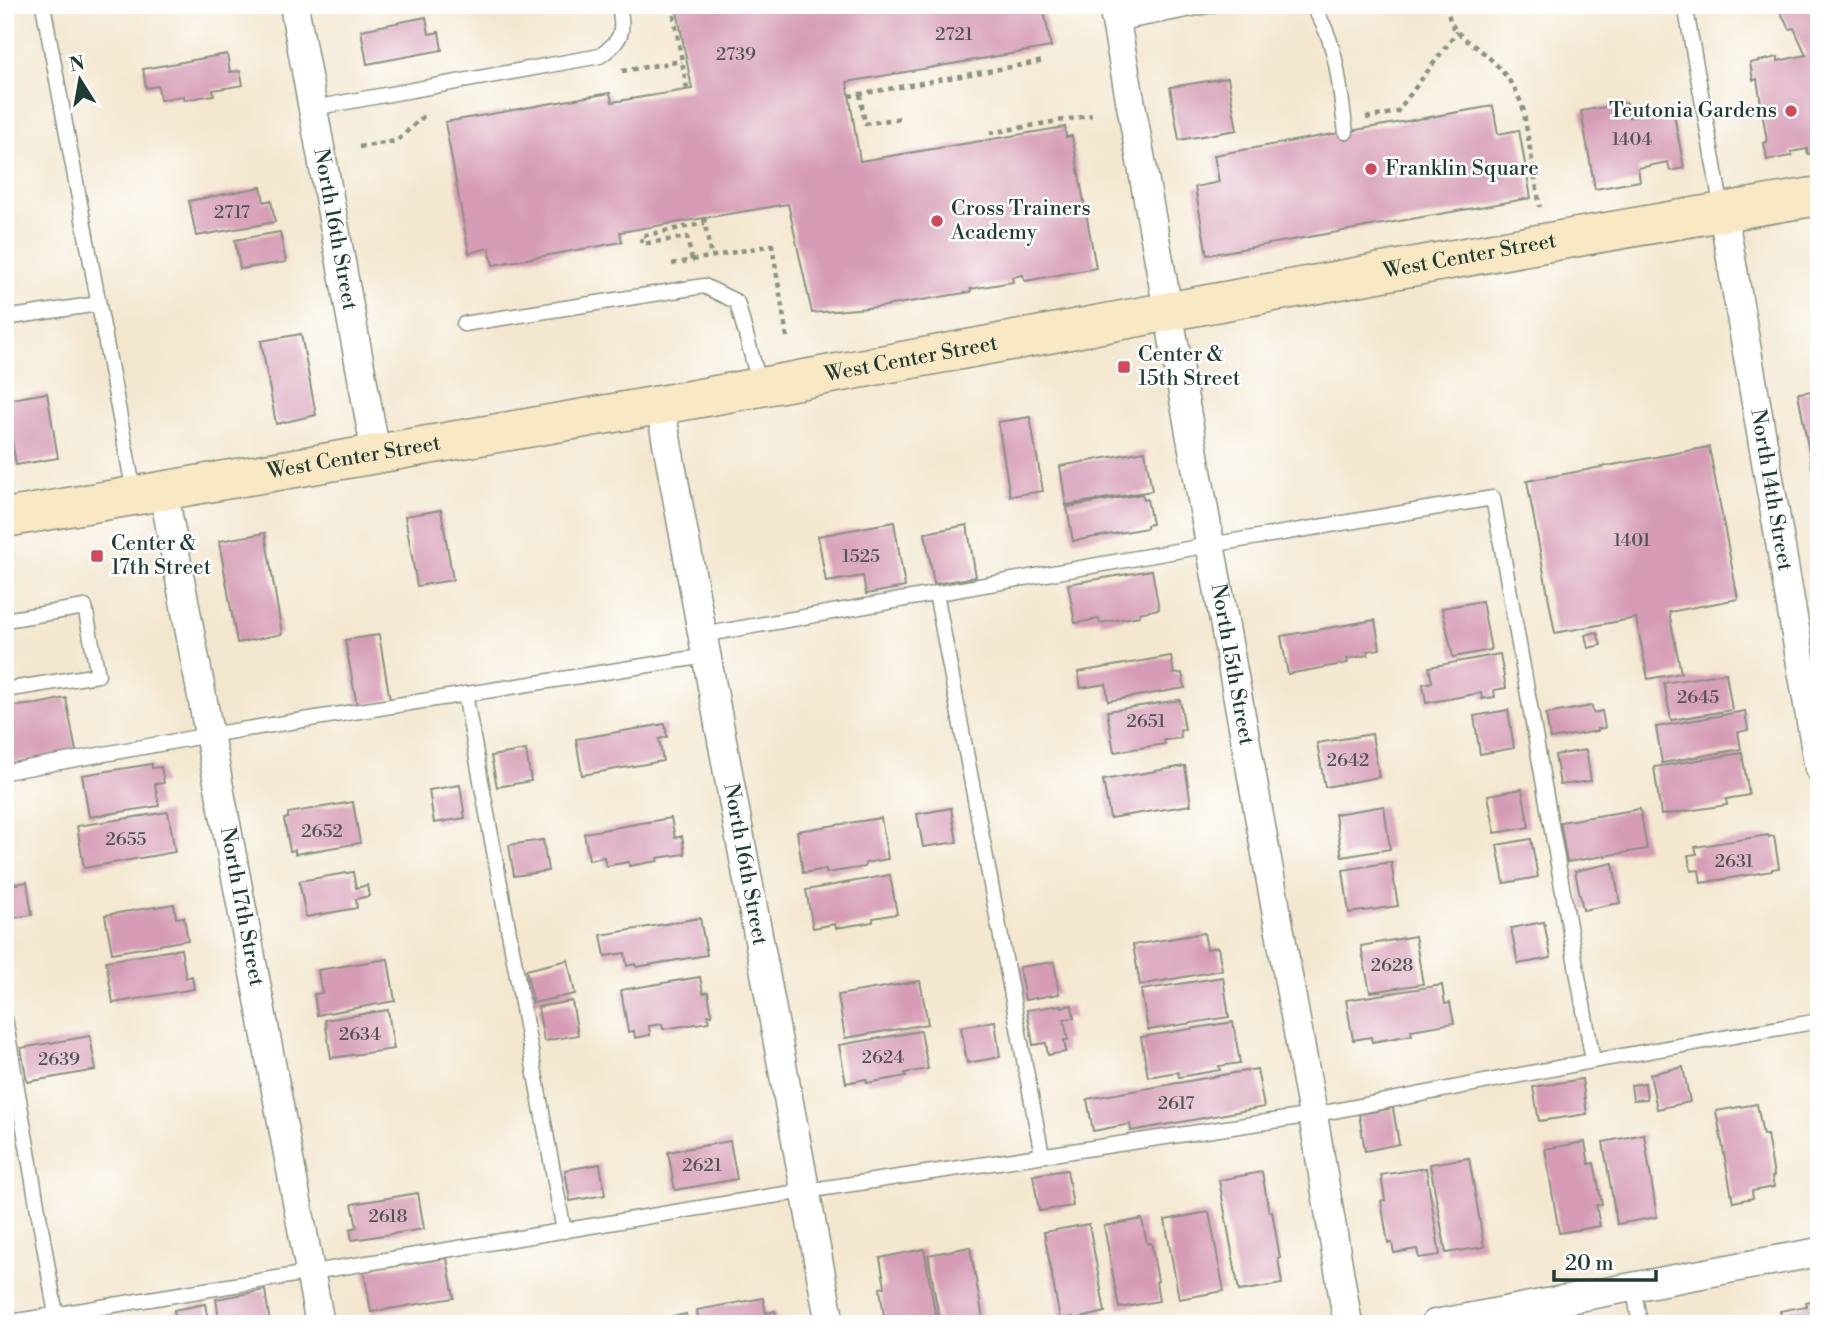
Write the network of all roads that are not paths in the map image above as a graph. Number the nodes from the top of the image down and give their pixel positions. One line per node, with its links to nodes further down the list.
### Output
1 (43, 5): 12 (lane)
2 (294, 5): 8 (street, North 16th Street)
3 (619, 5): 8 (lane)
4 (1213, 5): 7 (lane)
5 (1311, 5): 9 (lane)
6 (1685, 5): 11 (lane)
7 (1115, 15): 13 (street, North 15th Street)
8 (313, 108): 18 (street, North 16th Street)
9 (1345, 127)
10 (1819, 196): 11 (street, West Center Street)
11 (1723, 212): 13 (street, West Center Street); 28 (street, North 14th Street)
12 (99, 304): 14 (lane); 19 (lane)
13 (1167, 312): 16 (street, West Center Street); 21 (street, North 15th Street)
14 (5, 318)
15 (464, 324): 16 (lane)
16 (760, 387): 17 (street, West Center Street)
17 (660, 405): 18 (street, West Center Street); 24 (street, North 16th Street)
18 (376, 454): 19 (street, West Center Street)
19 (149, 492): 20 (street, West Center Street); 27 (street, North 17th Street)
20 (5, 518)
21 (1210, 545): 22 (lane); 32 (lane); 33 (street, North 15th Street)
22 (936, 593): 24 (lane); 34 (lane)
23 (5, 620): 25 (lane)
24 (704, 645): 26 (lane); 35 (street, North 16th Street)
25 (5, 690)
26 (465, 694): 27 (lane); 36 (lane)
27 (209, 735): 29 (lane); 38 (street, North 17th Street)
28 (1819, 768)
29 (5, 772)
30 (5, 1018): 40 (lane)
31 (1819, 1021): 32 (lane)
32 (1593, 1061): 33 (lane)
33 (1313, 1115): 34 (lane); 44 (street, North 15th Street)
34 (1042, 1155): 35 (lane)
35 (805, 1191): 36 (lane); 43 (street, North 16th Street)
36 (564, 1231): 38 (lane)
37 (1819, 1252): 39 (street)
38 (310, 1273): 40 (lane); 42 (street, North 17th Street)
39 (1633, 1286): 45 (street); 46 (lane)
40 (56, 1315): 41 (lane)
41 (5, 1323)
42 (320, 1324)
43 (830, 1324)
44 (1348, 1324)
45 (1435, 1324)
46 (1640, 1324)

